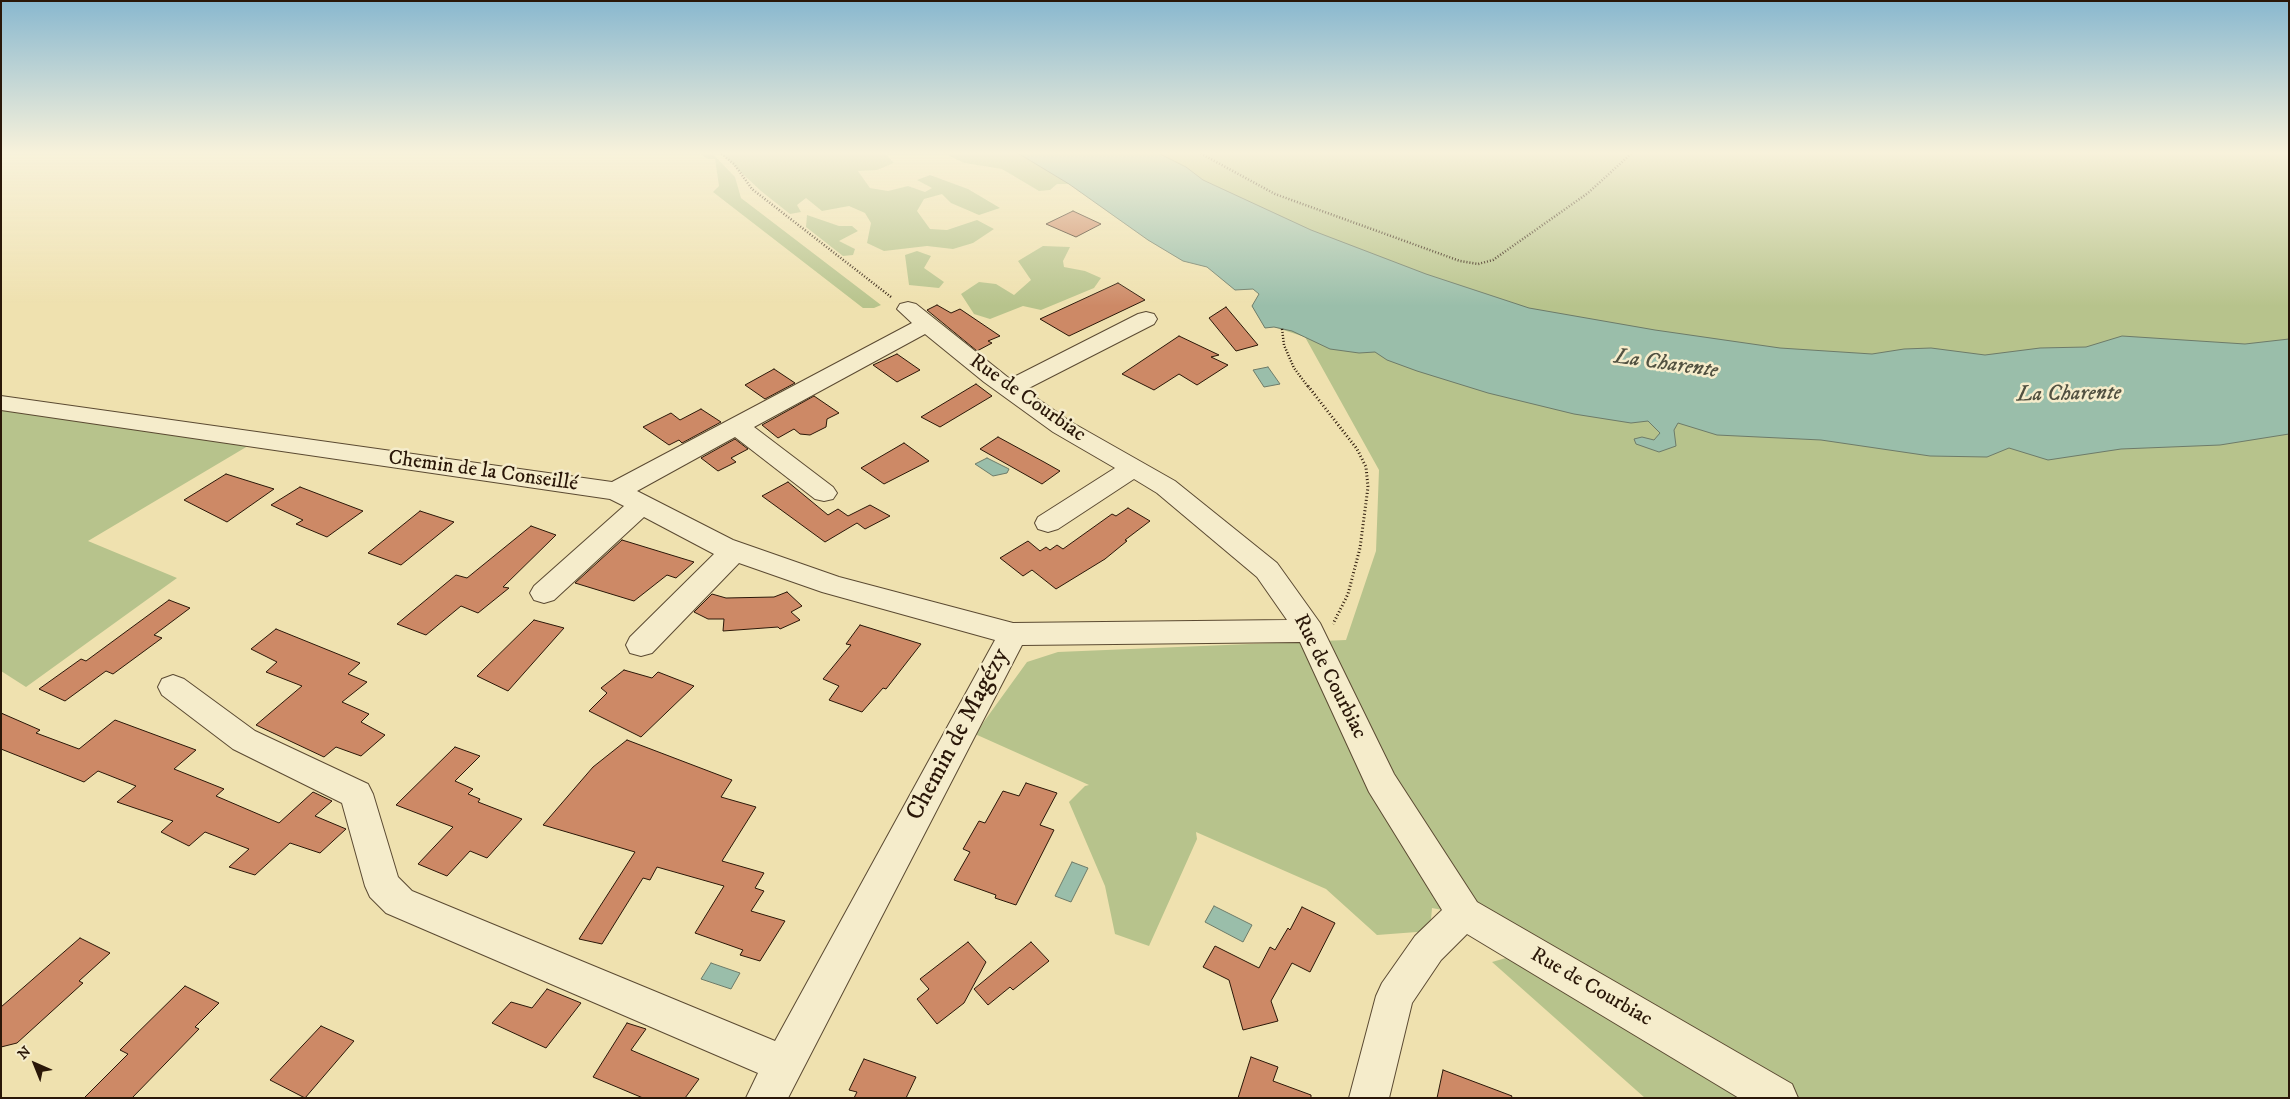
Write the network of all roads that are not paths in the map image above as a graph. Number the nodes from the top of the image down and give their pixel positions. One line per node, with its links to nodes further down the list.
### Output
1 (1146, 320): 2 (street)
2 (1008, 389): 4 (street, Rue de Courbiac); 5 (street, Rue de Courbiac)
3 (7, 408): 6 (street, Chemin de la Conseillé)
4 (736, 426): 6 (street); 7 (street)
5 (1133, 468): 9 (street); 13 (street, Rue de Courbiac)
6 (616, 491): 8 (street, Chemin de la Conseillé)
7 (824, 492)
8 (641, 504): 10 (street, Chemin de la Conseillé); 11 (street)
9 (1048, 524)
10 (734, 551): 12 (street, Chemin de la Conseillé); 14 (street)
11 (544, 593)
12 (1013, 634): 13 (street, Chemin de Magézy); 17 (street, Chemin de Magézy)
13 (1312, 635): 16 (street, Rue de Courbiac)
14 (641, 646)
15 (173, 687): 17 (street)
16 (1464, 914): 19 (street); 20 (street, Rue de Courbiac)
17 (784, 1064): 18 (street, Chemin de Magézy)
18 (766, 1098)
19 (1369, 1098)
20 (1778, 1098)

